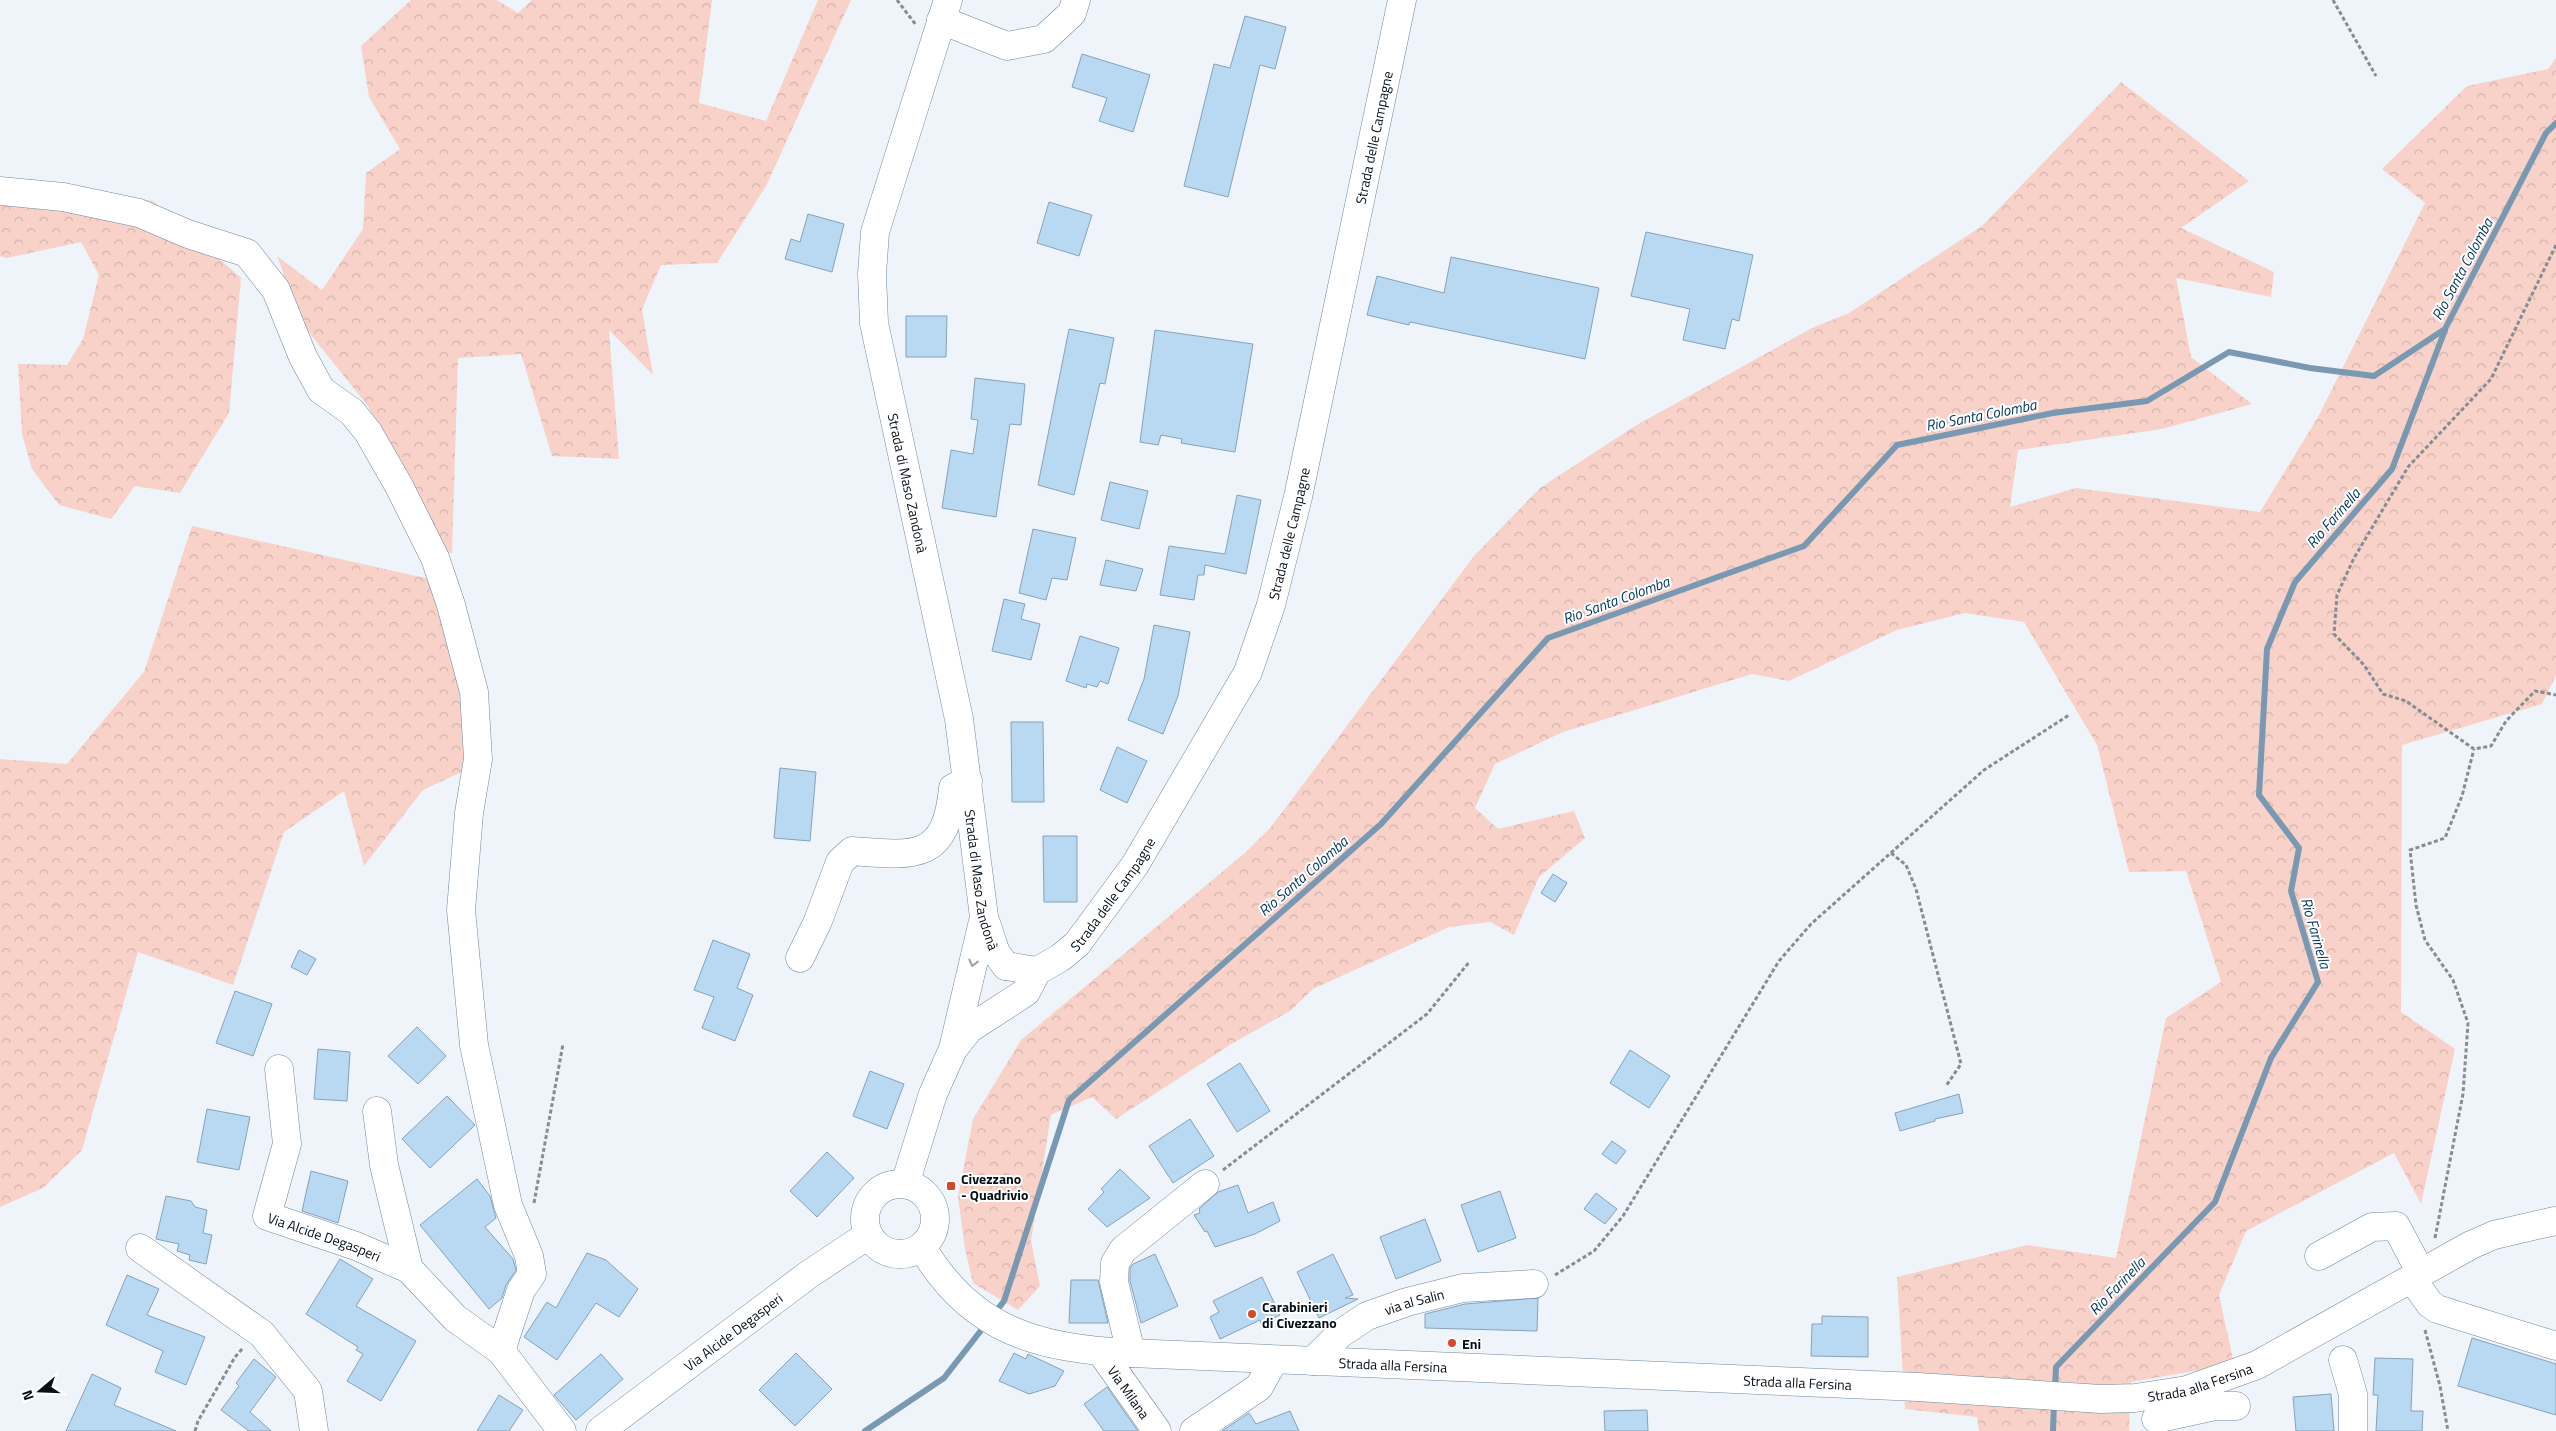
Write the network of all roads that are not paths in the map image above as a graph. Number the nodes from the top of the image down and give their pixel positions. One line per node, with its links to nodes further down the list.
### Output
1 (1076, 0): 3 (street)
2 (1402, 0): 9 (street, Strada delle Campagne)
3 (945, 10): 5 (street, Strada di Maso Zandonà)
4 (0, 191): 26 (street)
5 (968, 781): 6 (street, Strada di Maso Zandonà); 7 (street)
6 (984, 917): 8 (street, Strada di Maso Zandonà); 10 (street, one-way to 10)
7 (800, 958)
8 (1006, 966): 9 (street); 10 (street); 11 (street)
9 (1037, 971): 11 (street)
10 (964, 1009): 12 (street)
11 (992, 1014): 12 (street)
12 (953, 1049): 15 (street)
13 (279, 1069): 22 (street, Via Alcide Degasperi)
14 (377, 1111): 22 (street, Via Alcide Degasperi)
15 (905, 1184): 18 (street); 21 (street)
16 (1205, 1184): 28 (street)
17 (2556, 1221): 23 (street, Strada alla Fersina)
18 (868, 1235): 21 (street); 36 (street, Via Alcide Degasperi)
19 (140, 1248): 34 (street)
20 (2319, 1256): 23 (street)
21 (929, 1258): 27 (street, Strada alla Fersina)
22 (409, 1269): 26 (street, Via Alcide Degasperi)
23 (2425, 1271): 25 (street); 33 (street, Strada alla Fersina)
24 (1534, 1284): 31 (street, via al Salin)
25 (2556, 1346)
26 (501, 1351): 35 (street, Via Alcide Degasperi)
27 (1101, 1352): 28 (street, Strada alla Fersina); 37 (street, Via Milana)
28 (1131, 1353): 29 (street, Strada alla Fersina)
29 (1274, 1360): 31 (street, Strada alla Fersina); 38 (street)
30 (2343, 1360): 39 (street)
31 (1313, 1361): 33 (street, Strada alla Fersina)
32 (2236, 1406): 33 (street)
33 (2154, 1415)
34 (314, 1431)
35 (562, 1431)
36 (600, 1431)
37 (1157, 1431)
38 (1194, 1431)
39 (2353, 1431)

